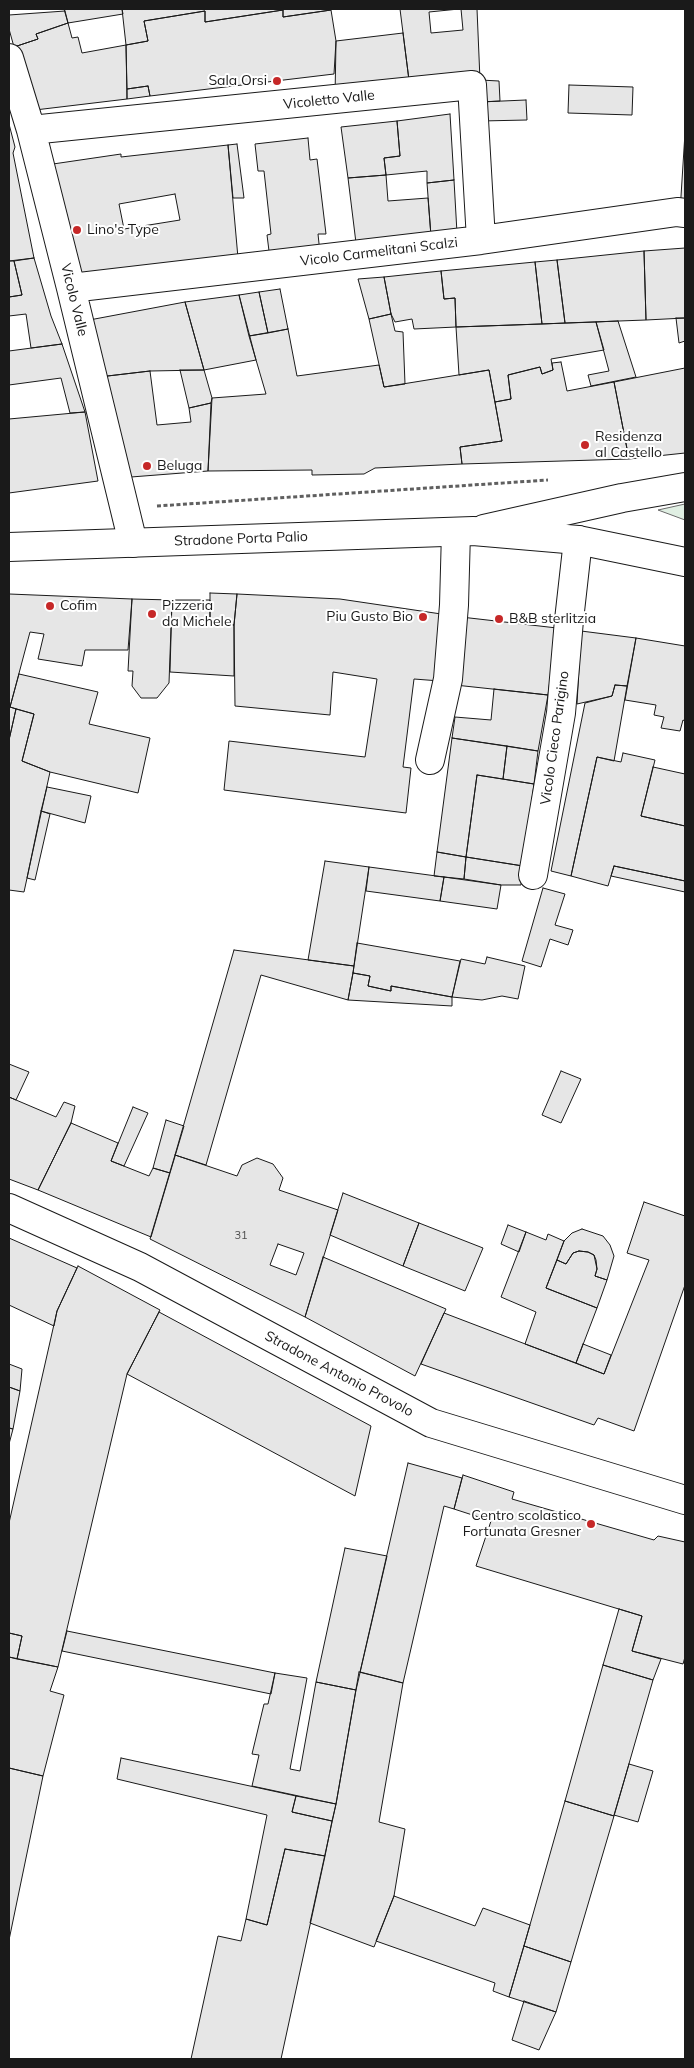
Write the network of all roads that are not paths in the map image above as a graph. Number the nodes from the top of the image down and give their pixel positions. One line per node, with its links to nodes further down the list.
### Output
1 (9, 58): 2 (street, Vicolo Valle)
2 (31, 130): 4 (street, Vicoletto Valle); 5 (street, Vicolo Valle)
3 (685, 213): 4 (street, Vicolo Carmelitani Scalzi)
4 (481, 240): 5 (street, Vicolo Carmelitani Scalzi)
5 (71, 288): 9 (street, Vicolo Valle)
6 (685, 487): 7 (street, Stradone Porta Palio)
7 (464, 532): 8 (street, Stradone Porta Palio); 9 (street, Stradone Porta Palio); 12 (street)
8 (578, 540): 11 (street, Stradone Porta Palio); 13 (street, Vicolo Cieco Parigino)
9 (132, 543): 10 (street, Stradone Porta Palio)
10 (9, 547)
11 (685, 562)
12 (430, 760)
13 (533, 875)
14 (9, 1208): 15 (street, Stradone Antonio Provolo)
15 (685, 1500)

